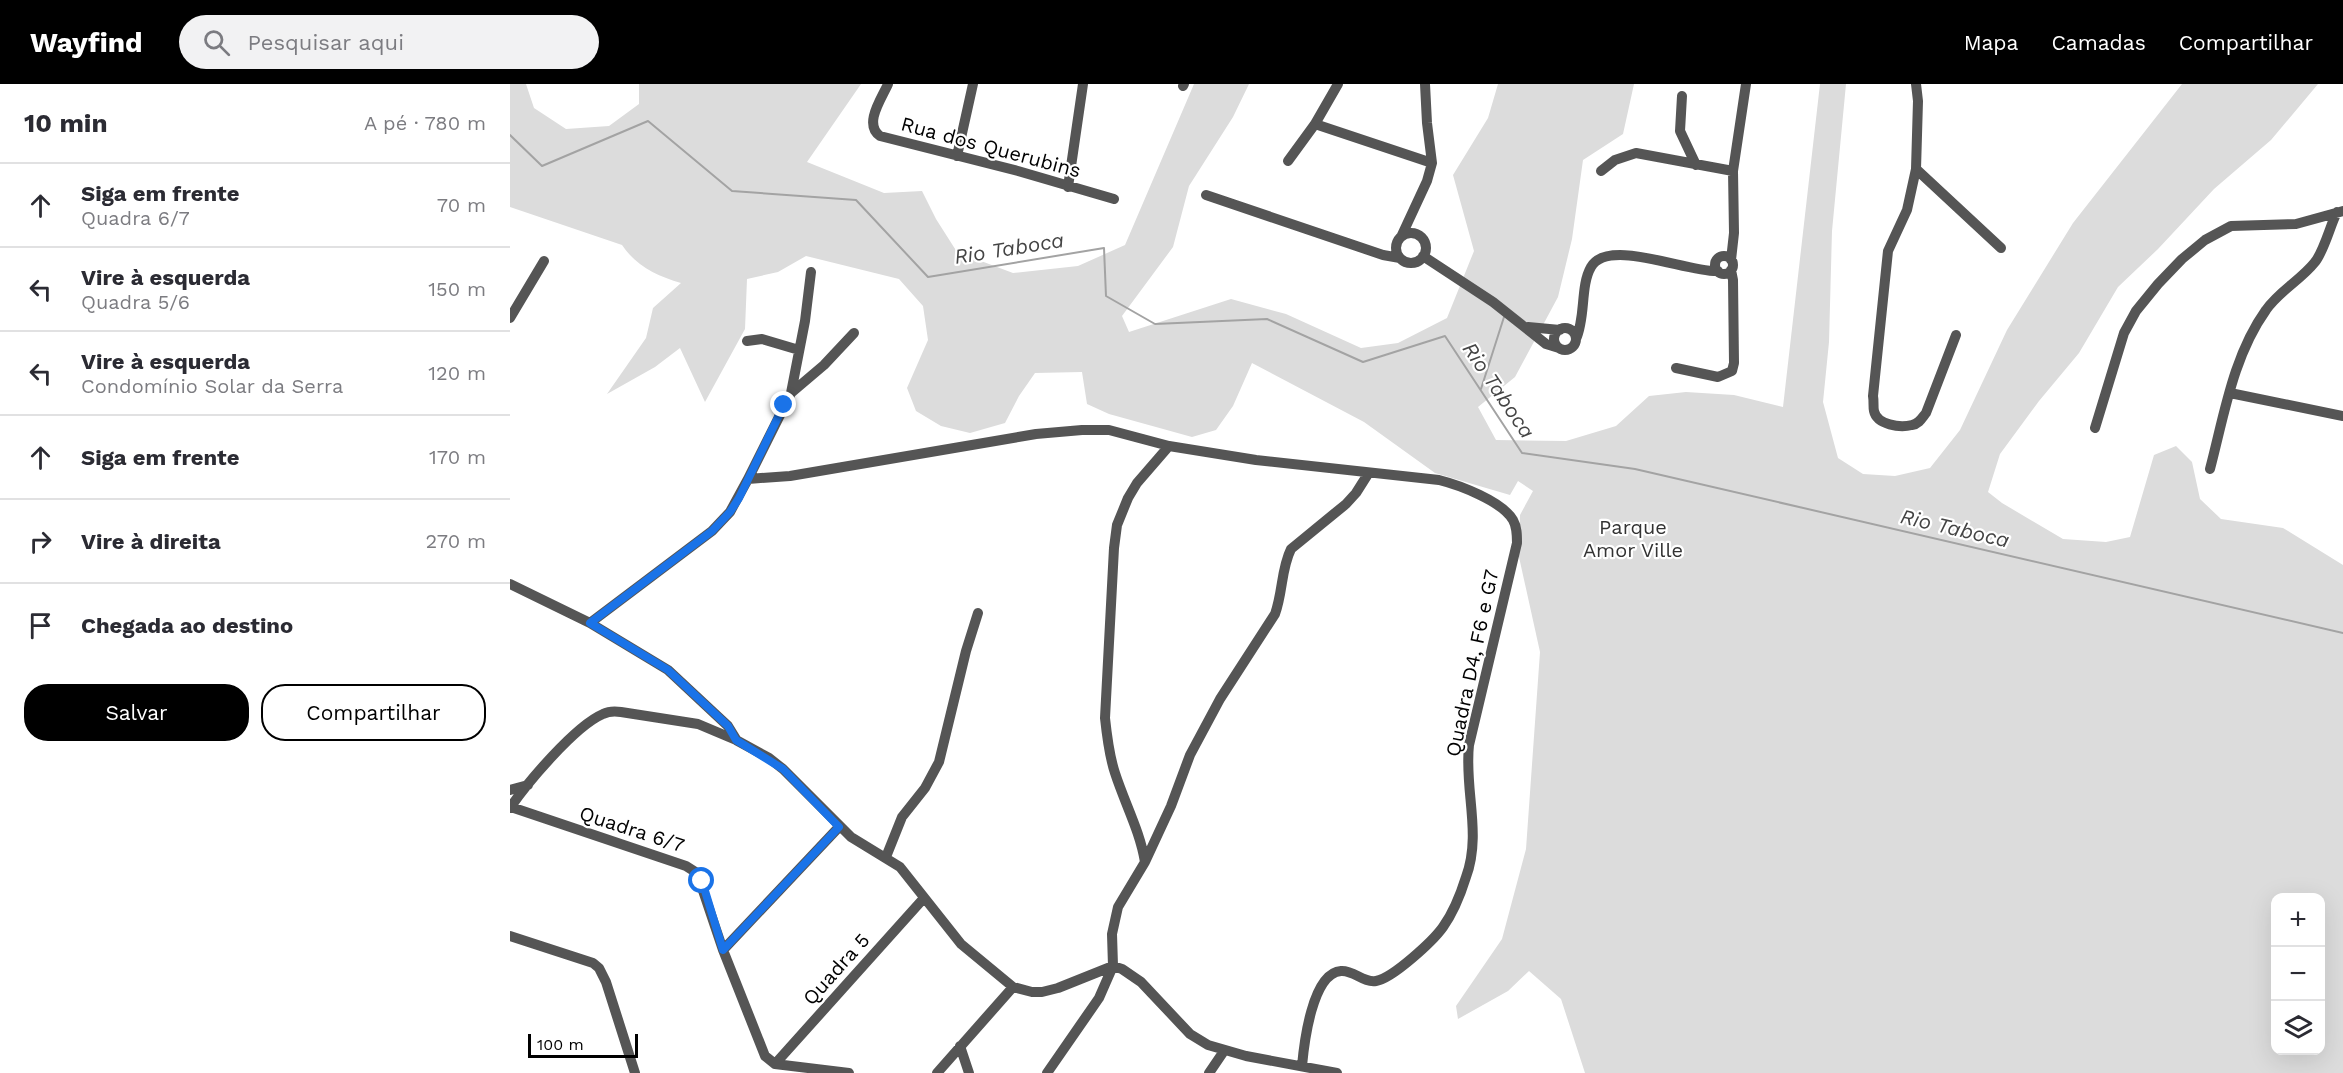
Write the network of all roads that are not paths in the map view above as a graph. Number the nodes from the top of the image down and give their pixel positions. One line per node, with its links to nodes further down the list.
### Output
1 (888, 84): 10 (street, Rua dos Querubins)
2 (973, 84): 10 (street)
3 (1083, 84): 17 (street)
4 (1338, 84): 9 (street)
5 (1425, 84): 12 (street)
6 (1746, 84): 16 (street)
7 (1916, 84): 14 (street)
8 (1682, 96): 13 (street)
9 (1315, 124): 11 (street); 12 (street)
10 (957, 156): 17 (street, Rua dos Querubins)
11 (1288, 161)
12 (1432, 163): 21 (street)
13 (1696, 165): 15 (street); 16 (street)
14 (1916, 169): 24 (street); 36 (street)
15 (1601, 171)
16 (1733, 171): 29 (street)
17 (1068, 187): 19 (street, Rua dos Querubins)
18 (1206, 195): 25 (street)
19 (1114, 199)
20 (2340, 211): 43 (street); 45 (street)
21 (1409, 216): 22 (street); 23 (street)
22 (1413, 233): 23 (street); 26 (street)
23 (1398, 241): 25 (street); 27 (street)
24 (2001, 248)
25 (1383, 255): 27 (street)
26 (1423, 256): 27 (street); 33 (street)
27 (1400, 258)
28 (544, 261): 32 (street)
29 (1723, 265): 31 (street); 41 (street)
30 (811, 272): 40 (street)
31 (1584, 306): 34 (street); 37 (street)
32 (510, 318)
33 (1527, 327): 34 (street); 39 (street)
34 (1563, 330): 37 (street); 39 (street)
35 (854, 333): 42 (street)
36 (1956, 335)
37 (1576, 339): 39 (street)
38 (747, 340): 40 (street)
39 (1559, 348)
40 (799, 350): 42 (street)
41 (1676, 368)
42 (791, 393): 49 (street)
43 (2230, 393): 44 (street); 47 (street)
44 (2343, 417)
45 (2096, 428)
46 (1169, 446): 48 (street); 49 (street); 59 (street)
47 (2210, 469)
48 (1368, 474): 59 (street); 68 (street, Quadra D4, F6 e G7)
49 (748, 479): 52 (street)
50 (510, 584): 52 (street)
51 (978, 613): 58 (street)
52 (590, 623): 53 (street)
53 (736, 740): 54 (street); 57 (street)
54 (528, 784): 55 (street); 56 (street)
55 (510, 790)
56 (510, 808): 62 (street, Quadra 6/7)
57 (839, 827): 58 (street); 62 (street)
58 (886, 857): 60 (street)
59 (1145, 862): 63 (street)
60 (924, 898): 64 (street); 67 (street, Quadra 5)
61 (510, 936): 69 (street)
62 (723, 950): 67 (street)
63 (1113, 966): 64 (street); 66 (street); 73 (street)
64 (1013, 987): 65 (street)
65 (960, 1046): 71 (street); 72 (street)
66 (1224, 1051): 68 (street); 74 (street)
67 (775, 1064): 70 (street)
68 (1302, 1066): 75 (street)
69 (635, 1073)
70 (849, 1073)
71 (937, 1073)
72 (969, 1073)
73 (1047, 1073)
74 (1209, 1073)
75 (1337, 1073)

